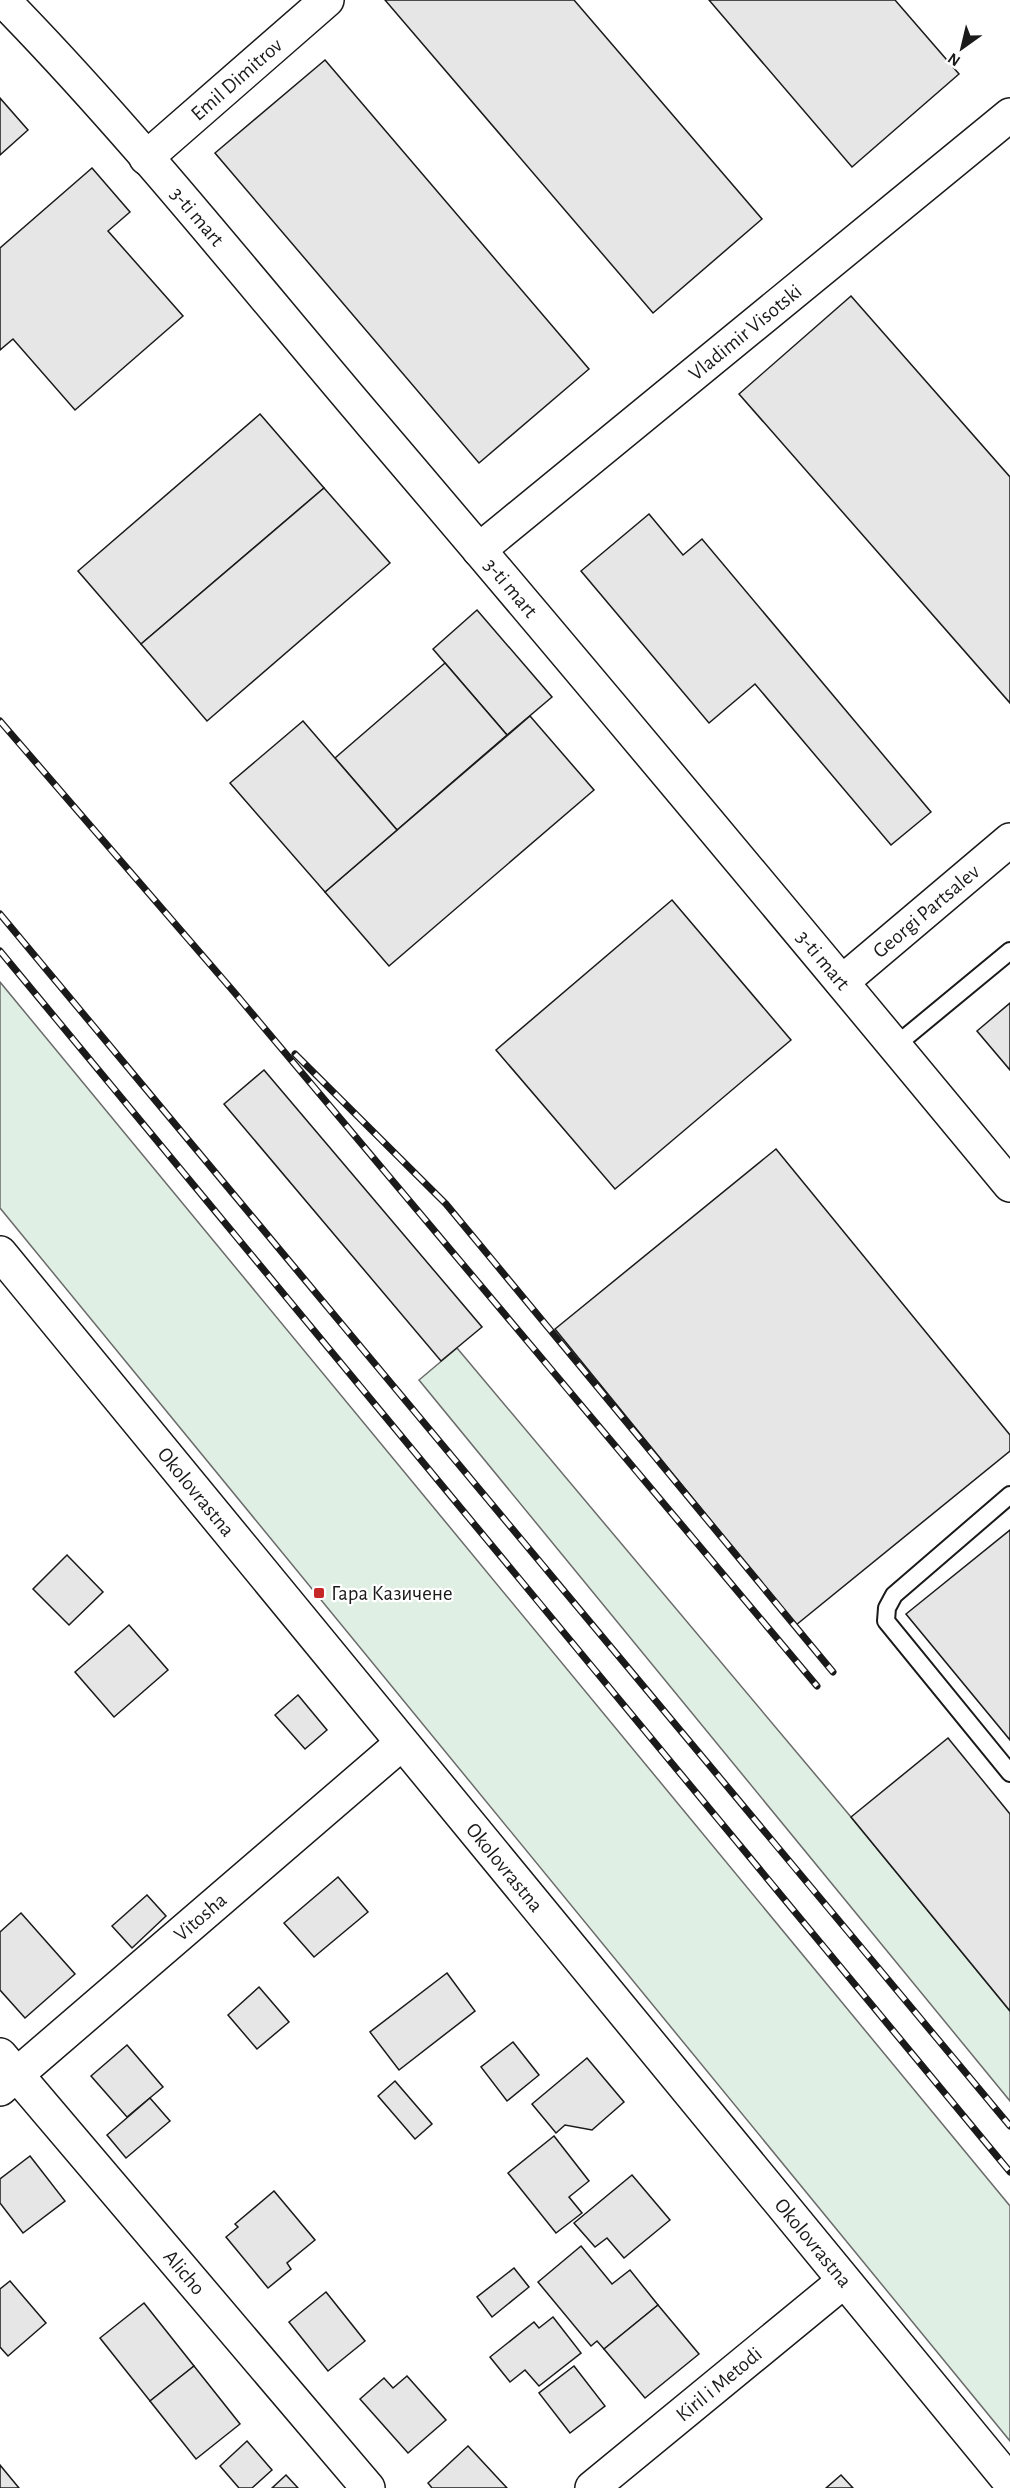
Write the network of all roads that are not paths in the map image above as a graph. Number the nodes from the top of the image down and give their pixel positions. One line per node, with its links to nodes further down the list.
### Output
1 (3, 0): 4 (street, 3-ti mart)
2 (327, 0): 4 (street, Emil Dimitrov)
3 (1010, 115): 5 (street, Vladimir Visotski)
4 (146, 158): 5 (street, 3-ti mart)
5 (479, 550): 8 (street, 3-ti mart)
6 (1010, 840): 8 (street, Georgi Partsalev)
7 (1010, 951): 9 (lane)
8 (842, 982): 9 (street, 3-ti mart)
9 (895, 1046): 10 (street, 3-ti mart)
10 (1010, 1185)
11 (0, 1253): 13 (street, Okolovrastna)
12 (1010, 1495): 14 (lane)
13 (401, 1744): 15 (street, Vitosha); 16 (street, Okolovrastna)
14 (1010, 1773)
15 (6, 2073): 18 (street, Alicho)
16 (844, 2281): 17 (street, Okolovrastna); 19 (street, Kiril i Metodi)
17 (1010, 2482)
18 (368, 2488)
19 (592, 2488)

